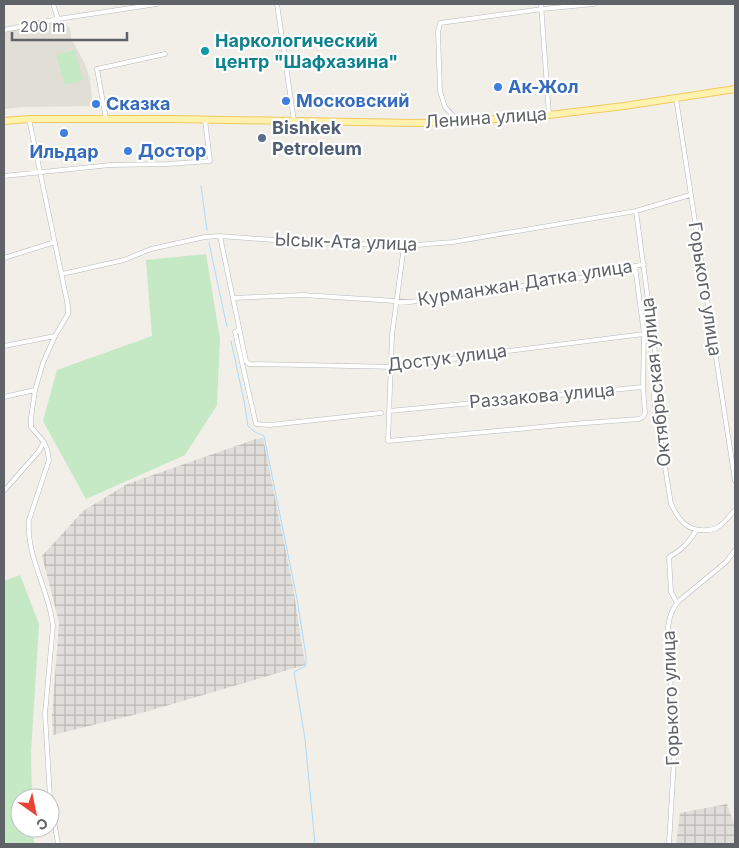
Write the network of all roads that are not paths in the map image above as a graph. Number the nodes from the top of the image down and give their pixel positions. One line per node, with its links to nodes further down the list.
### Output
1 (53, 4): 7 (street)
2 (157, 4): 7 (street)
3 (276, 4): 17 (street)
4 (541, 4): 6 (street)
5 (594, 4): 6 (street)
6 (542, 9): 12 (street); 18 (street)
7 (58, 20): 8 (street)
8 (4, 30)
9 (165, 54): 14 (street)
10 (735, 89): 11 (main road, Ленина улица)
11 (676, 98): 12 (main road, Ленина улица); 21 (street, Горького улица)
12 (549, 115): 18 (main road, Ленина улица)
13 (29, 119): 14 (main road, Ленина улица); 16 (main road, Ленина улица); 19 (street)
14 (106, 120): 15 (main road, Ленина улица)
15 (206, 120): 17 (main road, Ленина улица); 19 (street)
16 (4, 121)
17 (294, 121): 18 (main road, Ленина улица)
18 (459, 122)
19 (40, 172): 20 (street); 24 (street)
20 (4, 176)
21 (690, 196): 22 (street, Ысык-Ата улица); 43 (street, Горького улица)
22 (636, 211): 25 (street, Ысык-Ата улица); 27 (street, Курманжан Датка улица)
23 (220, 236): 25 (street, Ысык-Ата улица); 29 (street, Ысык-Ата улица); 30 (street)
24 (56, 242): 26 (street); 29 (street)
25 (404, 246): 31 (street, Раззакова улица)
26 (4, 258)
27 (644, 264): 28 (street, Курманжан Датка улица); 48 (street, Октябрьская улица)
28 (635, 266): 31 (street, Курманжан Датка улица); 33 (street)
29 (62, 274): 34 (street)
30 (233, 298): 31 (street, Курманжан Датка улица); 32 (street)
31 (396, 301): 36 (street, Раззакова улица)
32 (239, 330): 36 (street, Достук улица); 41 (street)
33 (644, 334): 36 (street, Достук улица); 37 (street)
34 (55, 336): 35 (street); 38 (street)
35 (4, 346)
36 (391, 367): 40 (street, Раззакова улица)
37 (643, 387): 40 (street, Раззакова улица); 40 (street, Раззакова улица)
38 (34, 390): 39 (street); 42 (street)
39 (4, 397)
40 (389, 411)
41 (381, 413)
42 (44, 442): 45 (street); 51 (street)
43 (735, 481)
44 (4, 483): 45 (street)
45 (8, 486): 46 (street)
46 (4, 491)
47 (735, 510): 48 (street)
48 (696, 531): 50 (street)
49 (735, 550): 50 (street, Горького улица)
50 (677, 603): 52 (street, Горького улица)
51 (58, 844)
52 (669, 844)

